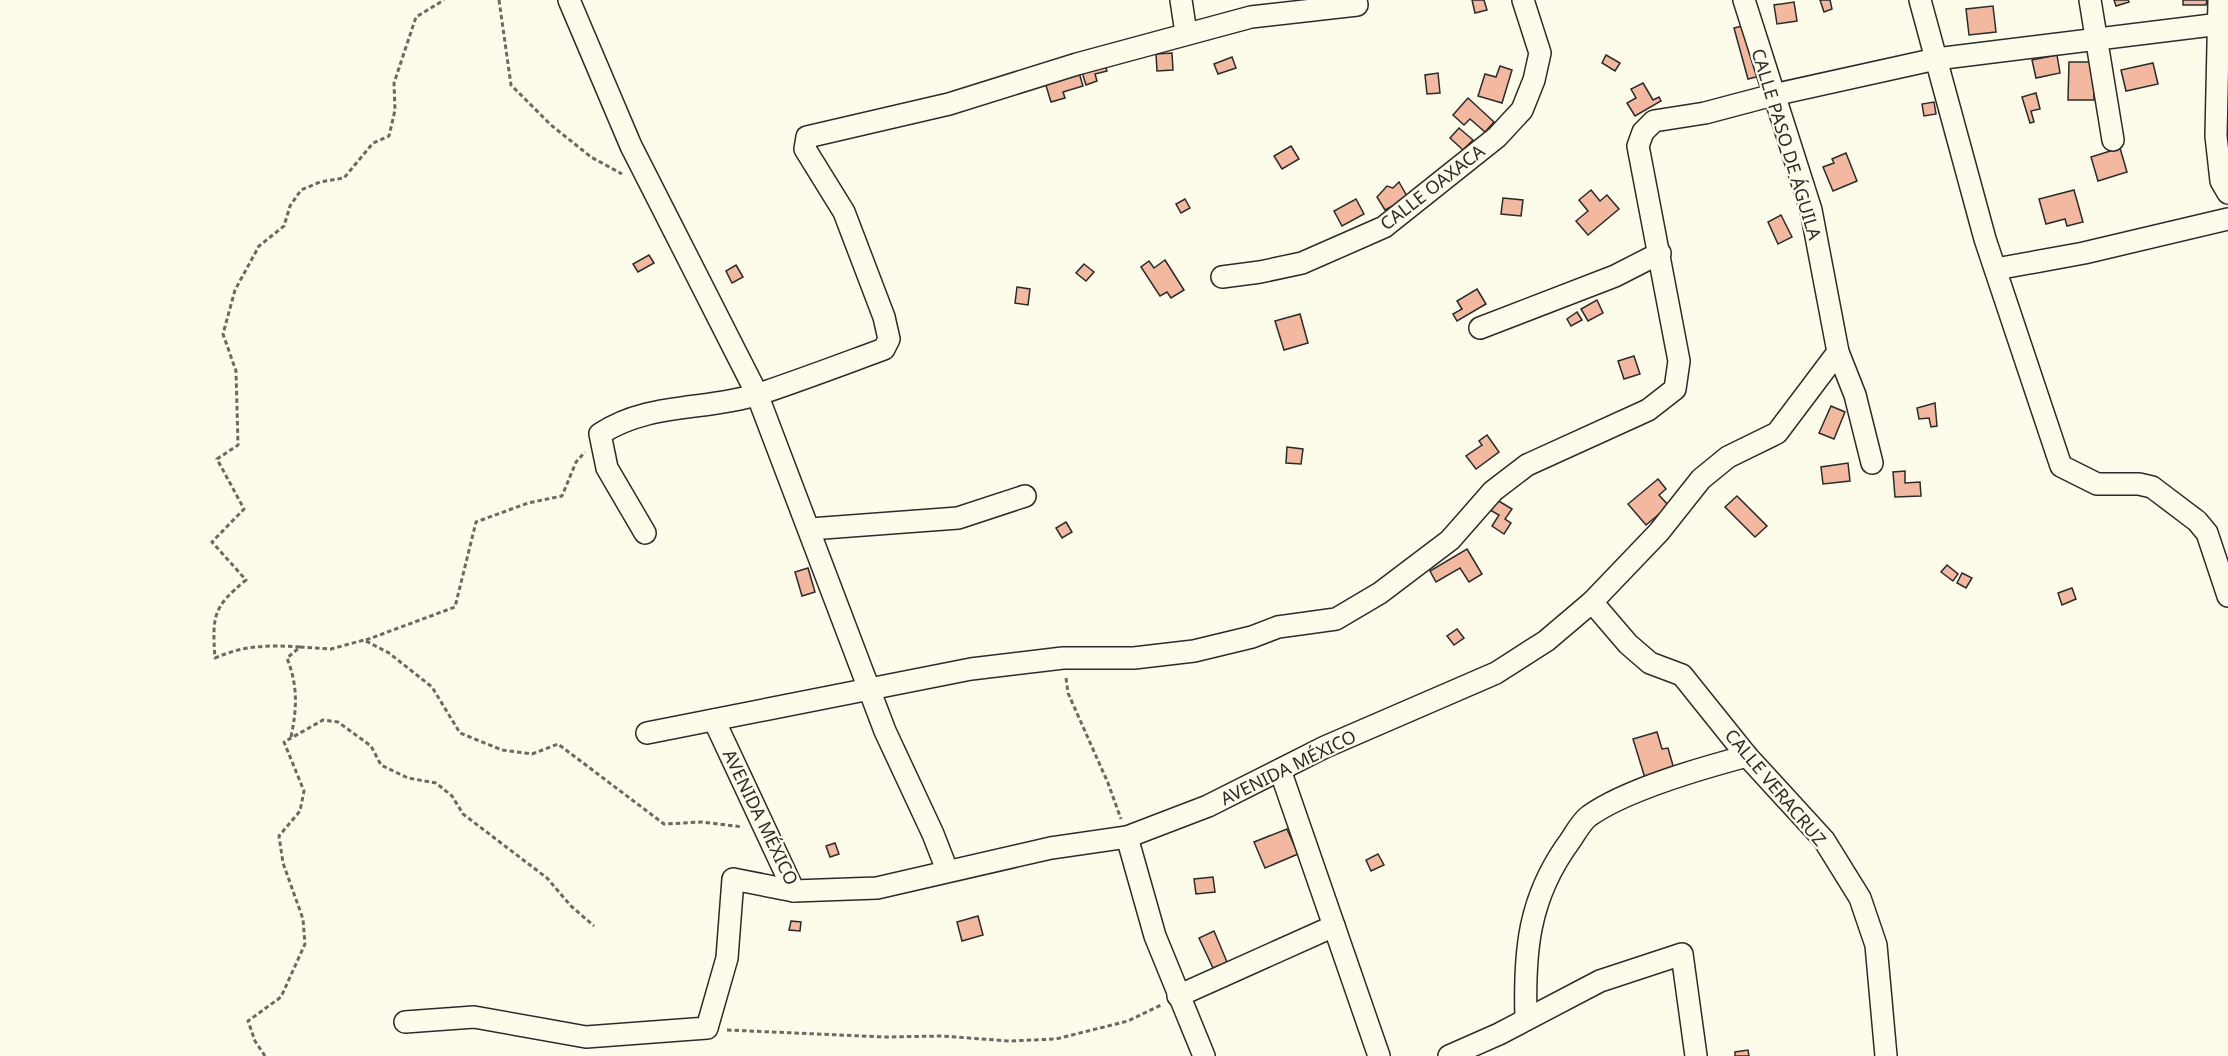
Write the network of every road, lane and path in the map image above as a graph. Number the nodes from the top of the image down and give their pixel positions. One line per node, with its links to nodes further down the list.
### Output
1 (444, 0): 34 (path)
2 (499, 0): 17 (path)
3 (569, 0): 25 (street)
4 (1181, 0): 12 (street)
5 (1356, 0): 12 (street)
6 (1523, 0): 22 (street, CALLE OAXACA)
7 (1744, 0): 15 (street, CALLE PASO DE ÁGUILA)
8 (1920, 0): 14 (street)
9 (2090, 0): 13 (street)
10 (2219, 0): 11 (street)
11 (2220, 24): 13 (street); 18 (street)
12 (1186, 33): 25 (street)
13 (2099, 39): 14 (street); 16 (street)
14 (1936, 59): 15 (street); 21 (street)
15 (1773, 95): 20 (street); 24 (street, CALLE PASO DE ÁGUILA)
16 (2113, 140)
17 (625, 175)
18 (2228, 193)
19 (2228, 219): 21 (street)
20 (1660, 253): 23 (street); 35 (street)
21 (1996, 268): 31 (street)
22 (1222, 277)
23 (1480, 328)
24 (1838, 352): 27 (street, CALLE PASO DE ÁGUILA); 32 (street, AVENIDA MÉXICO)
25 (757, 394): 26 (street); 29 (street)
26 (600, 434): 30 (street); 33 (path)
27 (1872, 463)
28 (1025, 496): 29 (street)
29 (810, 529): 36 (street)
30 (645, 532)
31 (2228, 596)
32 (1592, 602): 40 (street, CALLE VERACRUZ); 41 (street, AVENIDA MÉXICO)
33 (364, 640): 34 (path); 42 (path)
34 (300, 647): 39 (path)
35 (1063, 658): 36 (street); 43 (path)
36 (869, 689): 37 (street); 44 (street)
37 (714, 720): 38 (street); 42 (street, AVENIDA MÉXICO)
38 (647, 733)
39 (291, 737): 46 (path); 52 (path)
40 (1747, 756): 49 (street); 57 (street, CALLE VERACRUZ)
41 (1280, 770): 43 (street, AVENIDA MÉXICO); 47 (street)
42 (766, 830): 45 (street, AVENIDA MÉXICO)
43 (1127, 837): 44 (street, AVENIDA MÉXICO); 48 (street)
44 (947, 870): 45 (street, AVENIDA MÉXICO)
45 (794, 891): 51 (street)
46 (594, 927)
47 (1334, 927): 48 (street); 54 (street)
48 (1178, 996): 51 (path); 53 (street)
49 (1526, 1019): 55 (street); 56 (street)
50 (405, 1022): 51 (street)
51 (706, 1028)
52 (265, 1056)
53 (1204, 1056)
54 (1379, 1056)
55 (1449, 1056)
56 (1696, 1056)
57 (1886, 1056)

